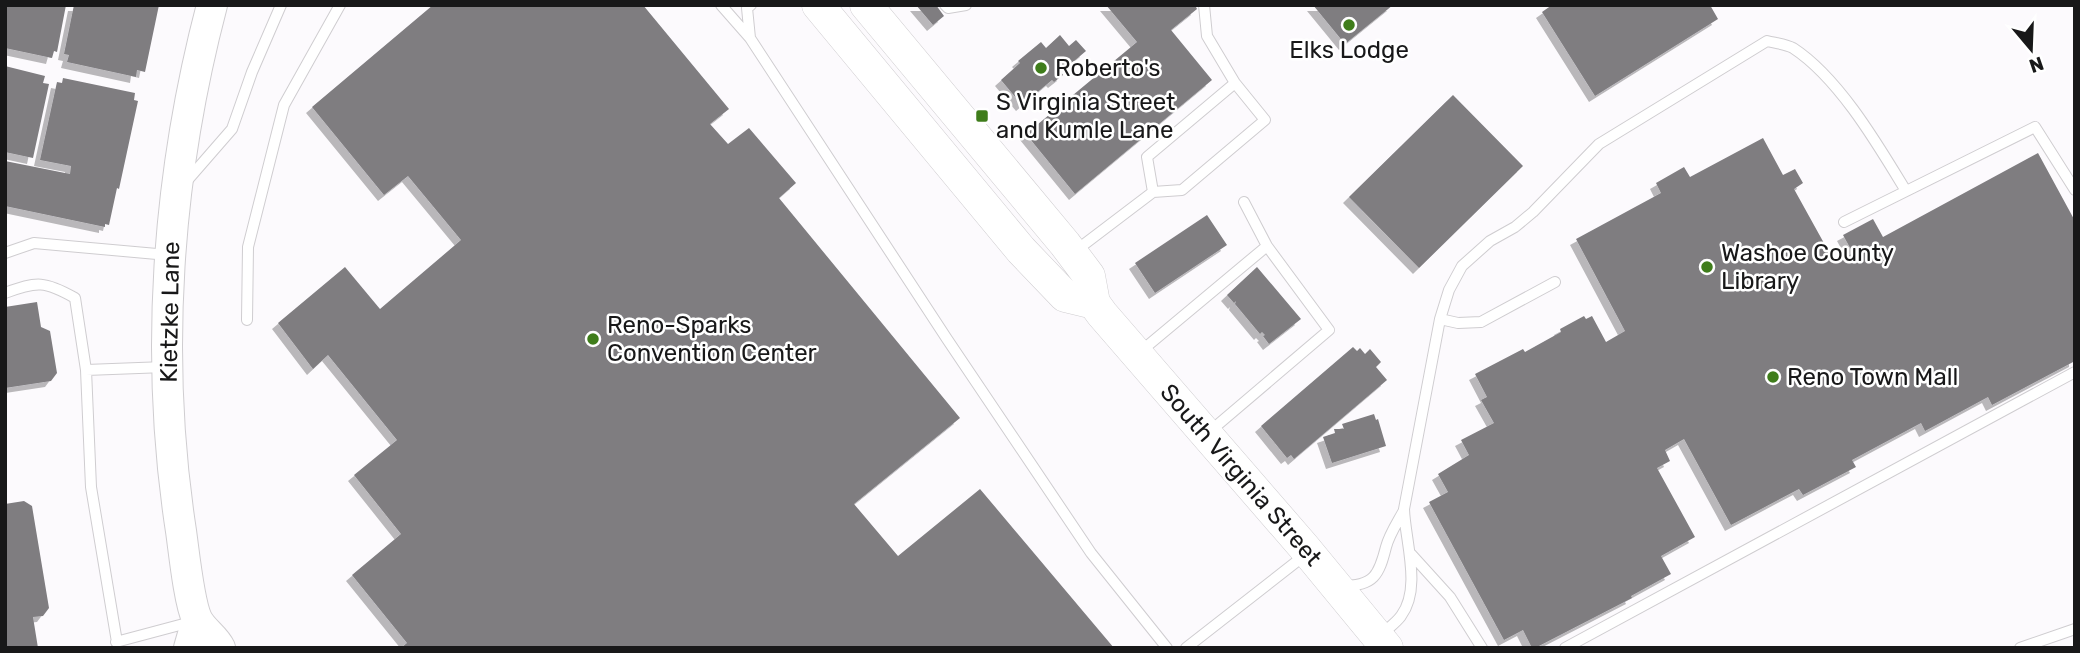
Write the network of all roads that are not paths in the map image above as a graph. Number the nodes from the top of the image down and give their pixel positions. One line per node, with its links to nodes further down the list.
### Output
1 (212, 5): 16 (main road, Kietzke Lane)
2 (281, 5): 16 (lane)
3 (340, 5): 27 (lane)
4 (721, 5): 11 (lane)
5 (751, 5): 11 (lane)
6 (818, 5): 25 (main road)
7 (866, 5): 21 (main road, South Virginia Street)
8 (945, 5): 9 (lane)
9 (966, 5)
10 (1204, 5): 12 (lane)
11 (750, 38): 43 (lane)
12 (1236, 83): 15 (lane); 15 (lane)
13 (2075, 190): 14 (lane)
14 (1906, 191): 18 (lane); 26 (lane)
15 (1153, 192): 21 (lane)
16 (176, 193): 22 (main road, Kietzke Lane)
17 (1244, 202): 19 (lane)
18 (1844, 222)
19 (1267, 246): 28 (lane); 32 (lane)
20 (5, 253): 22 (lane)
21 (1072, 253): 25 (main road, South Virginia Street)
22 (170, 255): 29 (main road, Kietzke Lane)
23 (1555, 282): 26 (lane)
24 (5, 293): 30 (lane)
25 (1094, 303): 28 (main road, South Virginia Street)
26 (1440, 318): 33 (lane)
27 (247, 320)
28 (1137, 355): 32 (main road, South Virginia Street)
29 (168, 367): 30 (lane); 38 (main road, Kietzke Lane)
30 (86, 370): 40 (lane)
31 (2075, 372): 46 (lane)
32 (1206, 434): 34 (main road, South Virginia Street)
33 (1404, 509): 35 (lane); 36 (lane)
34 (1308, 553): 36 (main road, South Virginia Street); 44 (lane)
35 (1411, 554): 39 (lane); 45 (lane)
36 (1335, 586): 39 (main road, South Virginia Street)
37 (2075, 629): 41 (lane)
38 (193, 634): 40 (lane); 42 (main road, Kietzke Lane)
39 (1383, 642)
40 (117, 645)
41 (2035, 645): 47 (lane)
42 (220, 648)
43 (1167, 648)
44 (1186, 648)
45 (1482, 648)
46 (1565, 648)
47 (2020, 648)

